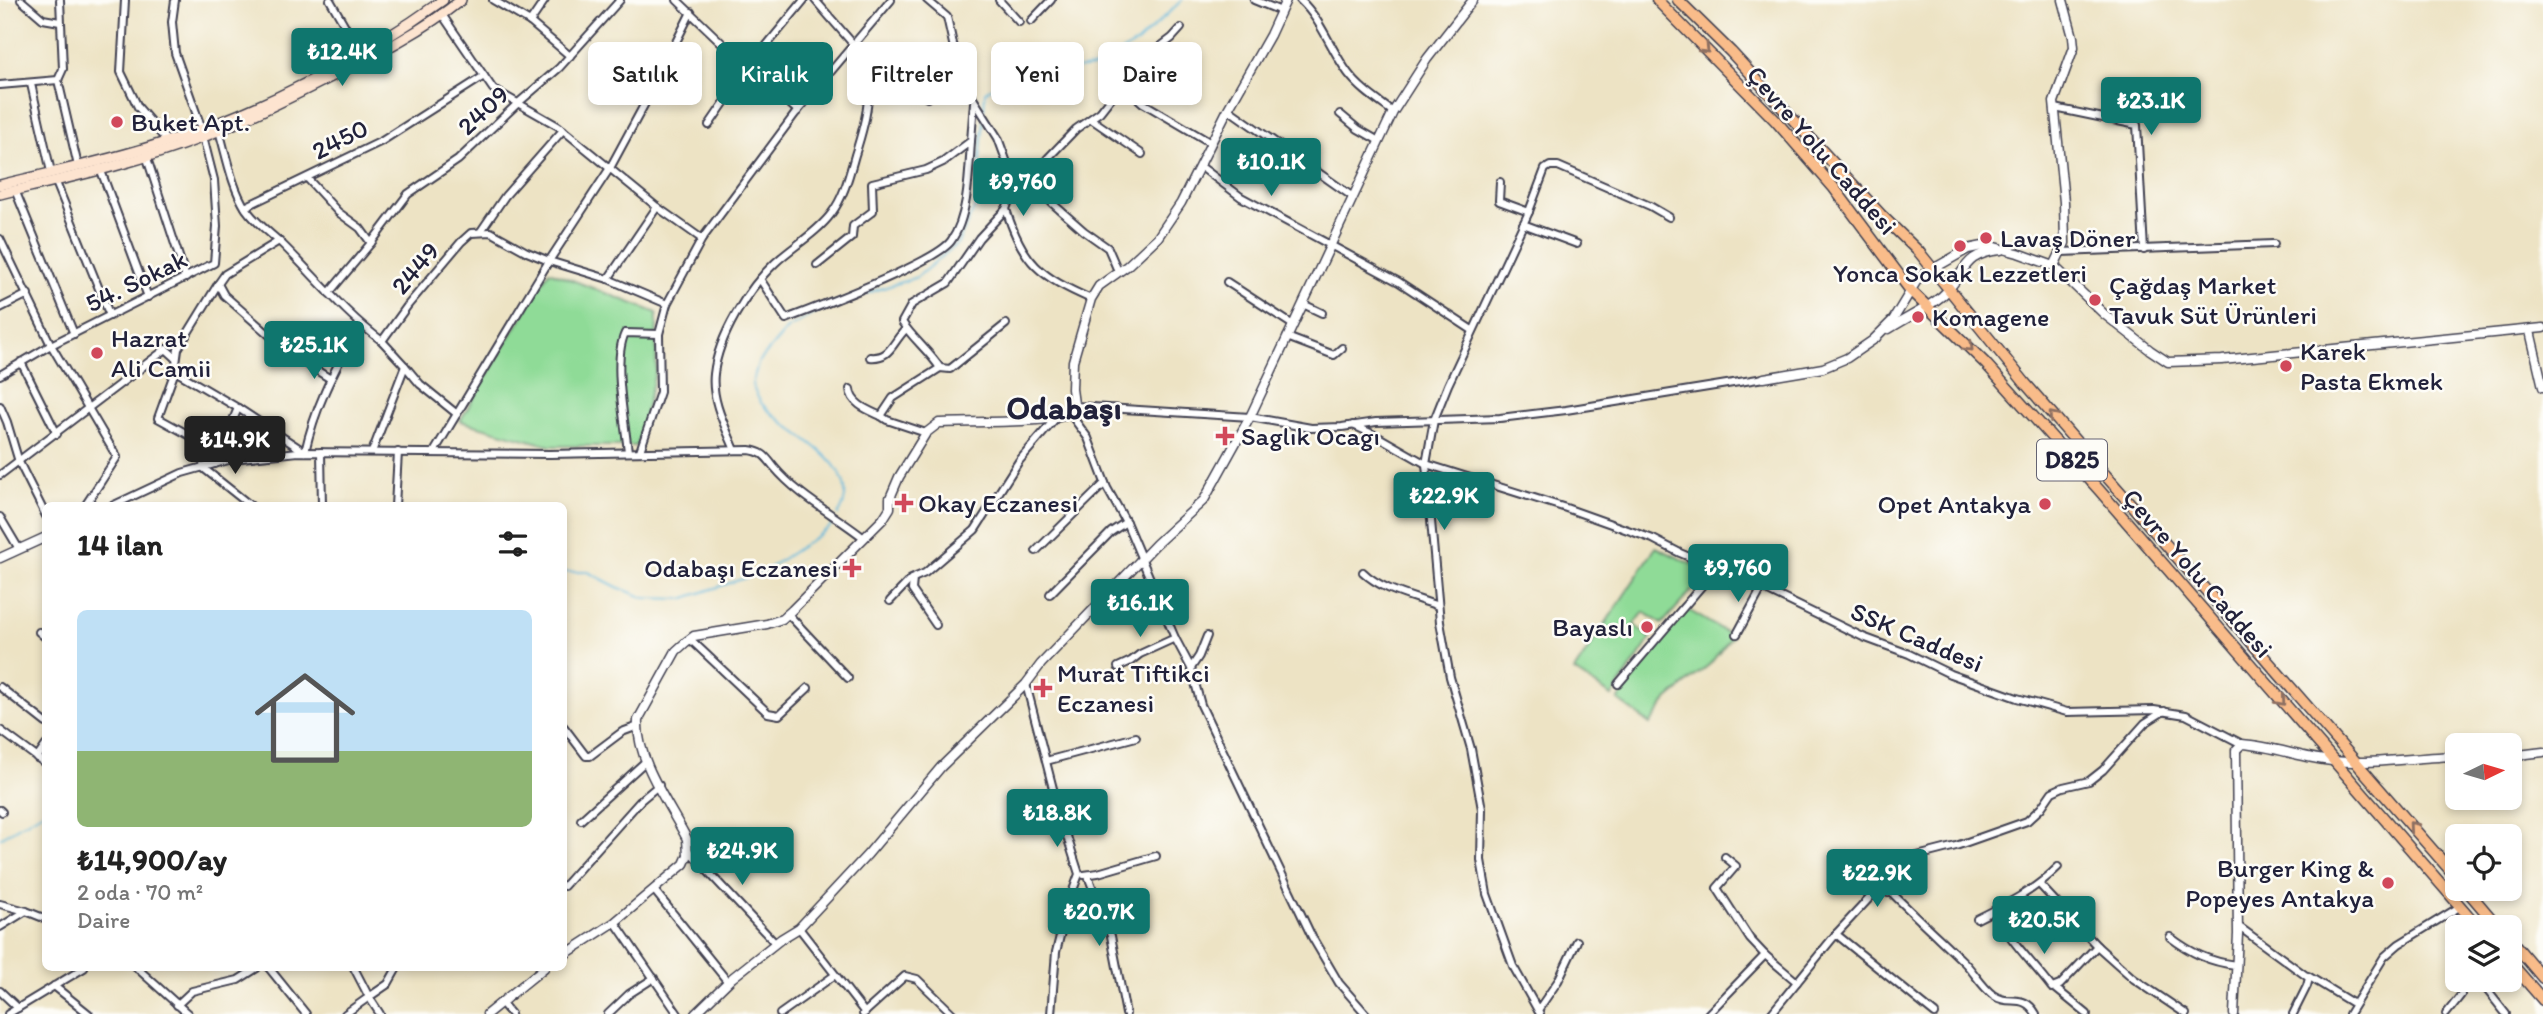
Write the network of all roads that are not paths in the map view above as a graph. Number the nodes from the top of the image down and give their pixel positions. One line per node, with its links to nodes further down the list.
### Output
1 (21, 0): 30 (street)
2 (60, 0): 30 (street)
3 (125, 0): 65 (street)
4 (175, 0): 64 (street, 54. Sokak)
5 (330, 0): 40 (street)
6 (443, 0): 40 (main road)
7 (461, 0): 28 (main road)
8 (493, 0): 31 (street)
9 (545, 0): 31 (street)
10 (606, 0): 25 (street)
11 (677, 0): 27 (street)
12 (804, 0): 35 (street)
13 (815, 0): 36 (street)
14 (891, 0): 37 (street)
15 (927, 0): 38 (street)
16 (999, 0): 32 (street)
17 (1051, 0): 29 (street)
18 (1254, 0): 26 (street)
19 (1286, 0): 26 (street)
20 (1300, 0): 58 (street)
21 (1474, 0): 58 (street)
22 (1657, 0): 114 (highway, Çevre Yolu Caddesi / D825, one-way to 114)
23 (1678, 0): 105 (highway, Çevre Yolu Caddesi / D825)
24 (2063, 0): 55 (street)
25 (618, 3): 42 (street, 2409)
26 (1281, 11): 56 (street)
27 (691, 12): 34 (street); 74 (street)
28 (441, 13): 43 (street); 62 (main road)
29 (1031, 21)
30 (60, 22): 44 (street)
31 (530, 22): 42 (street)
32 (1019, 22)
33 (1181, 28): 39 (street)
34 (722, 42)
35 (769, 42)
36 (849, 42)
37 (857, 42)
38 (953, 42)
39 (1167, 42)
40 (360, 52): 62 (main road)
41 (847, 54): 57 (street)
42 (569, 56): 47 (street, 2409)
43 (484, 76): 47 (street); 76 (street, 2450)
44 (58, 80): 45 (street); 71 (street)
45 (31, 84): 46 (street); 75 (street)
46 (0, 85)
47 (517, 104): 63 (street); 94 (street, 2409)
48 (723, 105): 61 (street)
49 (791, 105): 57 (street)
50 (868, 105): 110 (street)
51 (974, 105): 66 (street)
52 (976, 105): 81 (street)
53 (1106, 105): 60 (street)
54 (1146, 105): 68 (street)
55 (2055, 108): 98 (street); 99 (street)
56 (1228, 109): 68 (street); 83 (street)
57 (798, 111): 92 (street)
58 (1393, 112): 67 (street)
59 (1340, 114): 67 (street)
60 (1091, 119): 69 (street); 77 (street)
61 (709, 125)
62 (217, 126): 64 (main road); 84 (street)
63 (563, 130): 74 (street); 90 (street, 2449)
64 (201, 133): 65 (main road); 70 (main road); 102 (street, 54. Sokak)
65 (167, 141): 71 (main road)
66 (971, 141): 103 (street); 110 (street)
67 (1379, 141): 83 (street)
68 (1211, 143): 72 (street)
69 (1142, 154)
70 (146, 155): 73 (main road); 108 (street)
71 (78, 166): 75 (main road)
72 (1200, 166): 97 (street); 106 (street)
73 (100, 168): 75 (main road); 117 (street)
74 (610, 168): 85 (street); 101 (street)
75 (53, 176): 79 (main road); 80 (main road); 124 (street)
76 (307, 178): 84 (street, 2450); 94 (street)
77 (1031, 179): 81 (street); 106 (street)
78 (1500, 183): 87 (street)
79 (0, 185)
80 (15, 190): 82 (main road); 132 (street)
81 (1012, 193): 86 (street)
82 (0, 194)
83 (1353, 197): 97 (street)
84 (245, 207): 93 (street)
85 (657, 207): 92 (street); 109 (street)
86 (1006, 209): 118 (street); 129 (street)
87 (1529, 212): 88 (street); 89 (street)
88 (1669, 217)
89 (1523, 224): 95 (street); 130 (street)
90 (481, 231): 101 (street); 136 (street, 2449)
91 (0, 239): 116 (street)
92 (702, 239): 119 (street)
93 (279, 241): 107 (street); 115 (street)
94 (371, 243): 115 (street, 2409)
95 (1577, 244)
96 (2274, 244): 98 (street)
97 (1330, 246): 120 (street); 130 (street)
98 (2144, 250): 99 (street)
99 (2061, 252): 104 (street)
100 (2018, 253): 104 (street); 105 (street); 113 (street)
101 (549, 261): 109 (street); 154 (street)
102 (214, 263): 107 (street); 108 (street, 54. Sokak)
103 (817, 265)
104 (2054, 266): 131 (street)
105 (1933, 269): 113 (highway, Çevre Yolu Caddesi / D825); 114 (street)
106 (1118, 271): 118 (street)
107 (225, 274): 112 (street)
108 (186, 278): 117 (street, 54. Sokak)
109 (608, 279): 119 (street)
110 (760, 279): 163 (street)
111 (1227, 282): 127 (street)
112 (218, 284): 140 (street); 146 (street)
113 (1949, 288): 121 (street); 230 (highway, Çevre Yolu Caddesi / D825, one-way to 113)
114 (1912, 291): 121 (highway, Çevre Yolu Caddesi / D825); 135 (street)
115 (329, 293): 125 (street)
116 (28, 294): 122 (street); 137 (street)
117 (148, 297): 124 (street, 54. Sokak)
118 (1091, 299): 150 (street)
119 (667, 304): 133 (street)
120 (1303, 304): 123 (street); 127 (street)
121 (1927, 306): 135 (street); 229 (highway, Çevre Yolu Caddesi / D825, one-way to 229)
122 (0, 308)
123 (1322, 313)
124 (110, 316): 132 (street, 54. Sokak)
125 (359, 324): 136 (street); 146 (street)
126 (1006, 324): 143 (street)
127 (1293, 325): 134 (street)
128 (2543, 328): 131 (street)
129 (906, 329): 139 (street); 143 (street)
130 (1472, 330): 159 (street)
131 (2530, 331): 148 (street)
132 (74, 334): 137 (street, 54. Sokak)
133 (659, 334): 164 (street); 171 (street)
134 (1287, 337): 138 (street); 157 (street)
135 (1874, 339): 147 (street)
136 (382, 341): 142 (street)
137 (51, 345): 141 (street, 54. Sokak); 153 (street)
138 (1342, 348)
139 (870, 357)
140 (176, 358): 144 (street); 153 (street)
141 (21, 362): 145 (street, 54. Sokak); 162 (street)
142 (405, 366): 154 (street); 168 (street)
143 (940, 368): 155 (street)
144 (175, 372): 152 (street); 165 (street)
145 (0, 375)
146 (329, 378): 166 (street)
147 (1765, 378): 159 (street)
148 (2543, 387)
149 (850, 389): 155 (street)
150 (1076, 405): 156 (street); 157 (street)
151 (0, 406): 172 (street)
152 (238, 408): 165 (street); 166 (street)
153 (90, 409): 162 (street); 178 (street)
154 (457, 414): 170 (street)
155 (881, 415): 161 (street)
156 (1071, 415): 158 (street); 177 (street)
157 (1250, 417): 160 (street); 191 (street)
158 (1055, 419): 161 (street); 194 (street)
159 (1434, 420): 160 (street); 174 (street)
160 (1353, 425): 174 (street, SSK Caddesi)
161 (926, 433): 186 (street)
162 (57, 434): 172 (street)
163 (735, 450): 164 (street); 186 (street)
164 (640, 451): 171 (street)
165 (220, 452): 173 (street)
166 (305, 452): 167 (street); 173 (street)
167 (321, 452): 168 (street); 181 (street)
168 (372, 452): 169 (street)
169 (398, 452): 170 (street); 182 (street)
170 (434, 452): 171 (street)
171 (628, 452)
172 (19, 463): 176 (street); 183 (street)
173 (215, 464): 175 (street)
174 (1426, 464): 192 (street, SSK Caddesi); 198 (street)
175 (202, 467): 179 (street); 180 (street)
176 (0, 475)
177 (1105, 483): 185 (street); 189 (street)
178 (88, 502)
179 (120, 502)
180 (246, 502)
181 (322, 502)
182 (395, 502)
183 (42, 508)
184 (0, 517): 188 (street)
185 (1126, 522): 191 (street); 196 (street)
186 (864, 538): 199 (street)
187 (42, 539): 188 (street)
188 (19, 549): 190 (street)
189 (1036, 551)
190 (0, 558)
191 (1141, 561): 205 (street); 210 (street)
192 (1717, 568): 195 (street, SSK Caddesi); 211 (street)
193 (1363, 572): 198 (street)
194 (913, 579): 197 (street); 200 (street)
195 (1762, 588): 202 (street); 214 (street, SSK Caddesi)
196 (1050, 594)
197 (890, 601)
198 (1438, 606): 293 (street)
199 (788, 614): 206 (street); 209 (street)
200 (936, 625)
201 (39, 632): 203 (street)
202 (1737, 634)
203 (42, 635)
204 (1207, 636): 208 (street)
205 (1175, 638): 207 (street); 208 (street)
206 (690, 639): 213 (street); 216 (street)
207 (1118, 667)
208 (1191, 668): 310 (street)
209 (848, 678)
210 (1026, 684): 228 (street); 258 (street)
211 (1618, 684)
212 (0, 687): 215 (street)
213 (808, 688)
214 (2164, 711): 220 (street, SSK Caddesi); 245 (street)
215 (42, 720)
216 (638, 726): 218 (street); 227 (street)
217 (0, 730): 225 (street)
218 (567, 731)
219 (1136, 737): 228 (street)
220 (2242, 744): 229 (street); 256 (street)
221 (42, 751): 225 (street)
222 (2543, 752): 223 (street)
223 (2522, 755)
224 (2445, 756): 230 (street)
225 (37, 758): 226 (street)
226 (42, 761)
227 (646, 761): 231 (street); 234 (street)
228 (1046, 761): 233 (street)
229 (2334, 761): 230 (street); 248 (highway, Çevre Yolu Caddesi / D825)
230 (2358, 762): 238 (highway, Çevre Yolu Caddesi / D825, one-way to 230)
231 (659, 785): 235 (street); 242 (street)
232 (1090, 812): 233 (street)
233 (1062, 819): 240 (street)
234 (581, 820)
235 (688, 849): 244 (street); 262 (street)
236 (1156, 856): 241 (street)
237 (1725, 857): 266 (street)
238 (2445, 864)
239 (2058, 867): 243 (street)
240 (1079, 874): 241 (street); 308 (street)
241 (1088, 876): 309 (street)
242 (567, 883)
243 (2040, 884): 249 (street); 263 (street)
244 (654, 890): 255 (street); 280 (street)
245 (1888, 893): 259 (street); 314 (street)
246 (2476, 901): 252 (highway)
247 (0, 904): 250 (street)
248 (2461, 906): 251 (highway, Çevre Yolu Caddesi / D825); 290 (street)
249 (1996, 910): 254 (street); 283 (street)
250 (26, 911): 253 (street); 257 (street)
251 (2468, 915)
252 (2488, 915)
253 (42, 917)
254 (1977, 919)
255 (615, 922): 264 (street); 278 (street)
256 (2238, 926): 267 (street); 276 (street)
257 (0, 927)
258 (799, 928): 262 (street); 275 (street)
259 (1836, 934): 281 (street); 313 (street)
260 (2170, 937): 267 (street)
261 (1577, 941): 293 (street)
262 (775, 943): 280 (street)
263 (2097, 946): 283 (street); 316 (street)
264 (567, 953)
265 (2522, 953): 279 (highway)
266 (1765, 955): 281 (street); 311 (street)
267 (2236, 965): 317 (street)
268 (79, 971): 282 (street)
269 (139, 971): 291 (street)
270 (252, 971): 291 (street)
271 (271, 971): 298 (street)
272 (356, 971): 287 (street)
273 (395, 971): 287 (street)
274 (540, 971): 289 (street)
275 (835, 975): 294 (street); 306 (street)
276 (2308, 976): 290 (street); 318 (street)
277 (2522, 976): 288 (highway)
278 (654, 978): 303 (street); 304 (street)
279 (2543, 978)
280 (728, 982): 305 (street)
281 (1797, 982): 312 (street)
282 (54, 986): 292 (street); 296 (street)
283 (2054, 988): 315 (street)
284 (0, 991): 292 (street)
285 (2489, 992): 321 (street)
286 (2461, 995): 320 (street)
287 (369, 997): 299 (street); 300 (street)
288 (2543, 1000)
289 (501, 1002): 301 (street); 302 (street)
290 (2354, 1004): 319 (street)
291 (177, 1005): 297 (street)
292 (18, 1008): 295 (street)
293 (1539, 1012)
294 (865, 1013): 307 (street)
295 (8, 1014)
296 (89, 1014)
297 (188, 1014)
298 (306, 1014)
299 (345, 1014)
300 (380, 1014)
301 (487, 1014)
302 (510, 1014)
303 (608, 1014)
304 (678, 1014)
305 (695, 1014)
306 (780, 1014)
307 (953, 1014)
308 (1051, 1014)
309 (1126, 1014)
310 (1366, 1014)
311 (1708, 1014)
312 (1771, 1014)
313 (1935, 1014)
314 (2036, 1014)
315 (2087, 1014)
316 (2186, 1014)
317 (2234, 1014)
318 (2293, 1014)
319 (2349, 1014)
320 (2446, 1014)
321 (2506, 1014)

